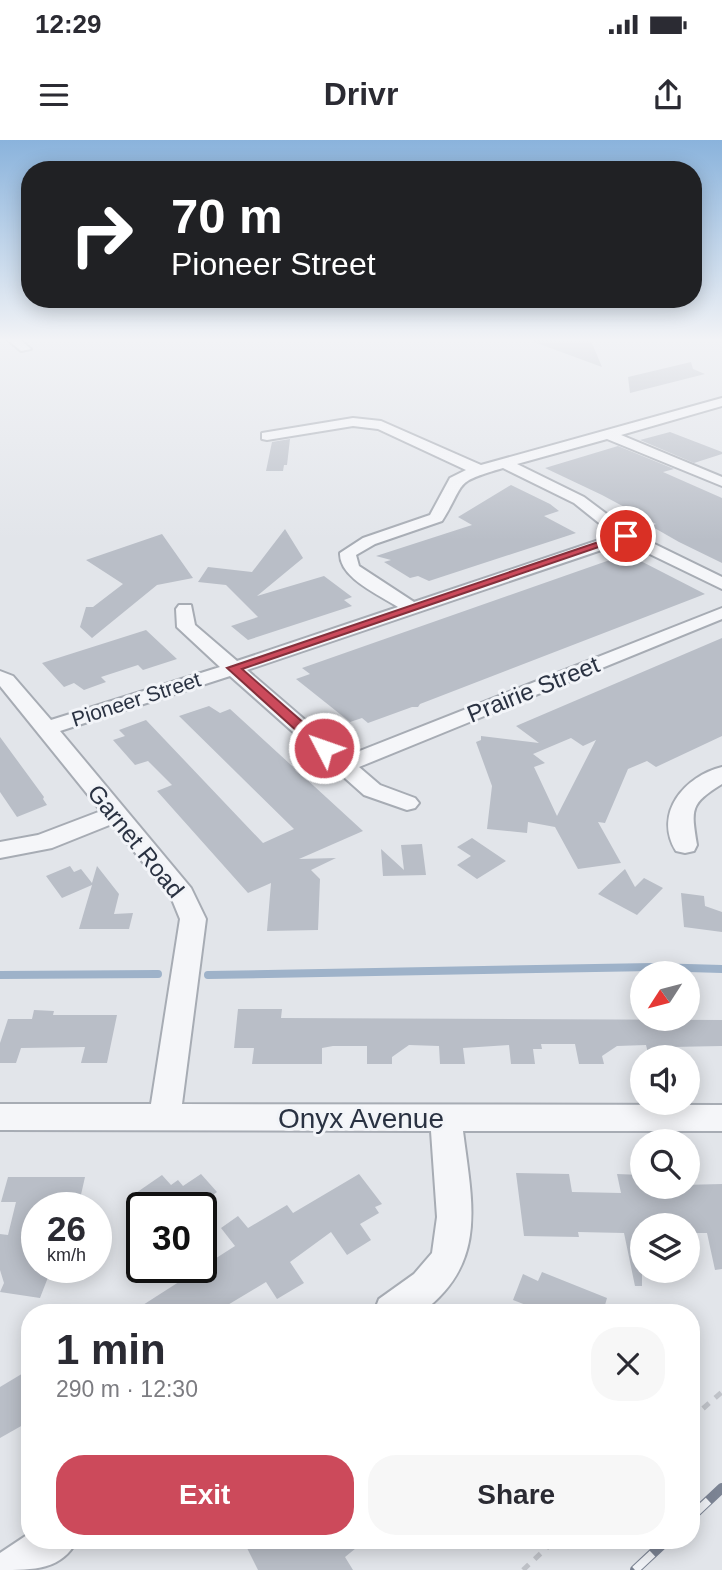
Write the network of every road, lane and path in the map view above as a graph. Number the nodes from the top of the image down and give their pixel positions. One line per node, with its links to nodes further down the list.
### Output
1 (711, 407): 2 (street)
2 (608, 434): 4 (street); 6 (street)
3 (267, 436): 5 (street)
4 (503, 463): 5 (street); 7 (street)
5 (479, 470): 9 (street)
6 (722, 482)
7 (626, 536): 8 (street); 9 (street, Pioneer Street)
8 (722, 584)
9 (412, 608): 12 (street, Pioneer Street)
10 (185, 609): 12 (street)
11 (722, 613): 15 (street, Prairie Street)
12 (233, 668): 14 (street, Pioneer Street); 15 (street)
13 (0, 677): 14 (street, Garnet Road)
14 (45, 729): 18 (street, Garnet Road)
15 (344, 765): 17 (street)
16 (722, 774): 19 (street)
17 (407, 803)
18 (116, 814): 20 (street); 22 (street, Garnet Road)
19 (685, 845)
20 (0, 850)
21 (0, 1117): 22 (street, Onyx Avenue)
22 (164, 1118): 23 (street, Onyx Avenue)
23 (446, 1118): 24 (street, Onyx Avenue); 25 (street)
24 (722, 1118)
25 (404, 1304)
26 (722, 1392): 27 (path)
27 (700, 1411)
28 (43, 1549): 30 (street)
29 (545, 1549): 31 (path)
30 (12, 1570)
31 (523, 1570)

